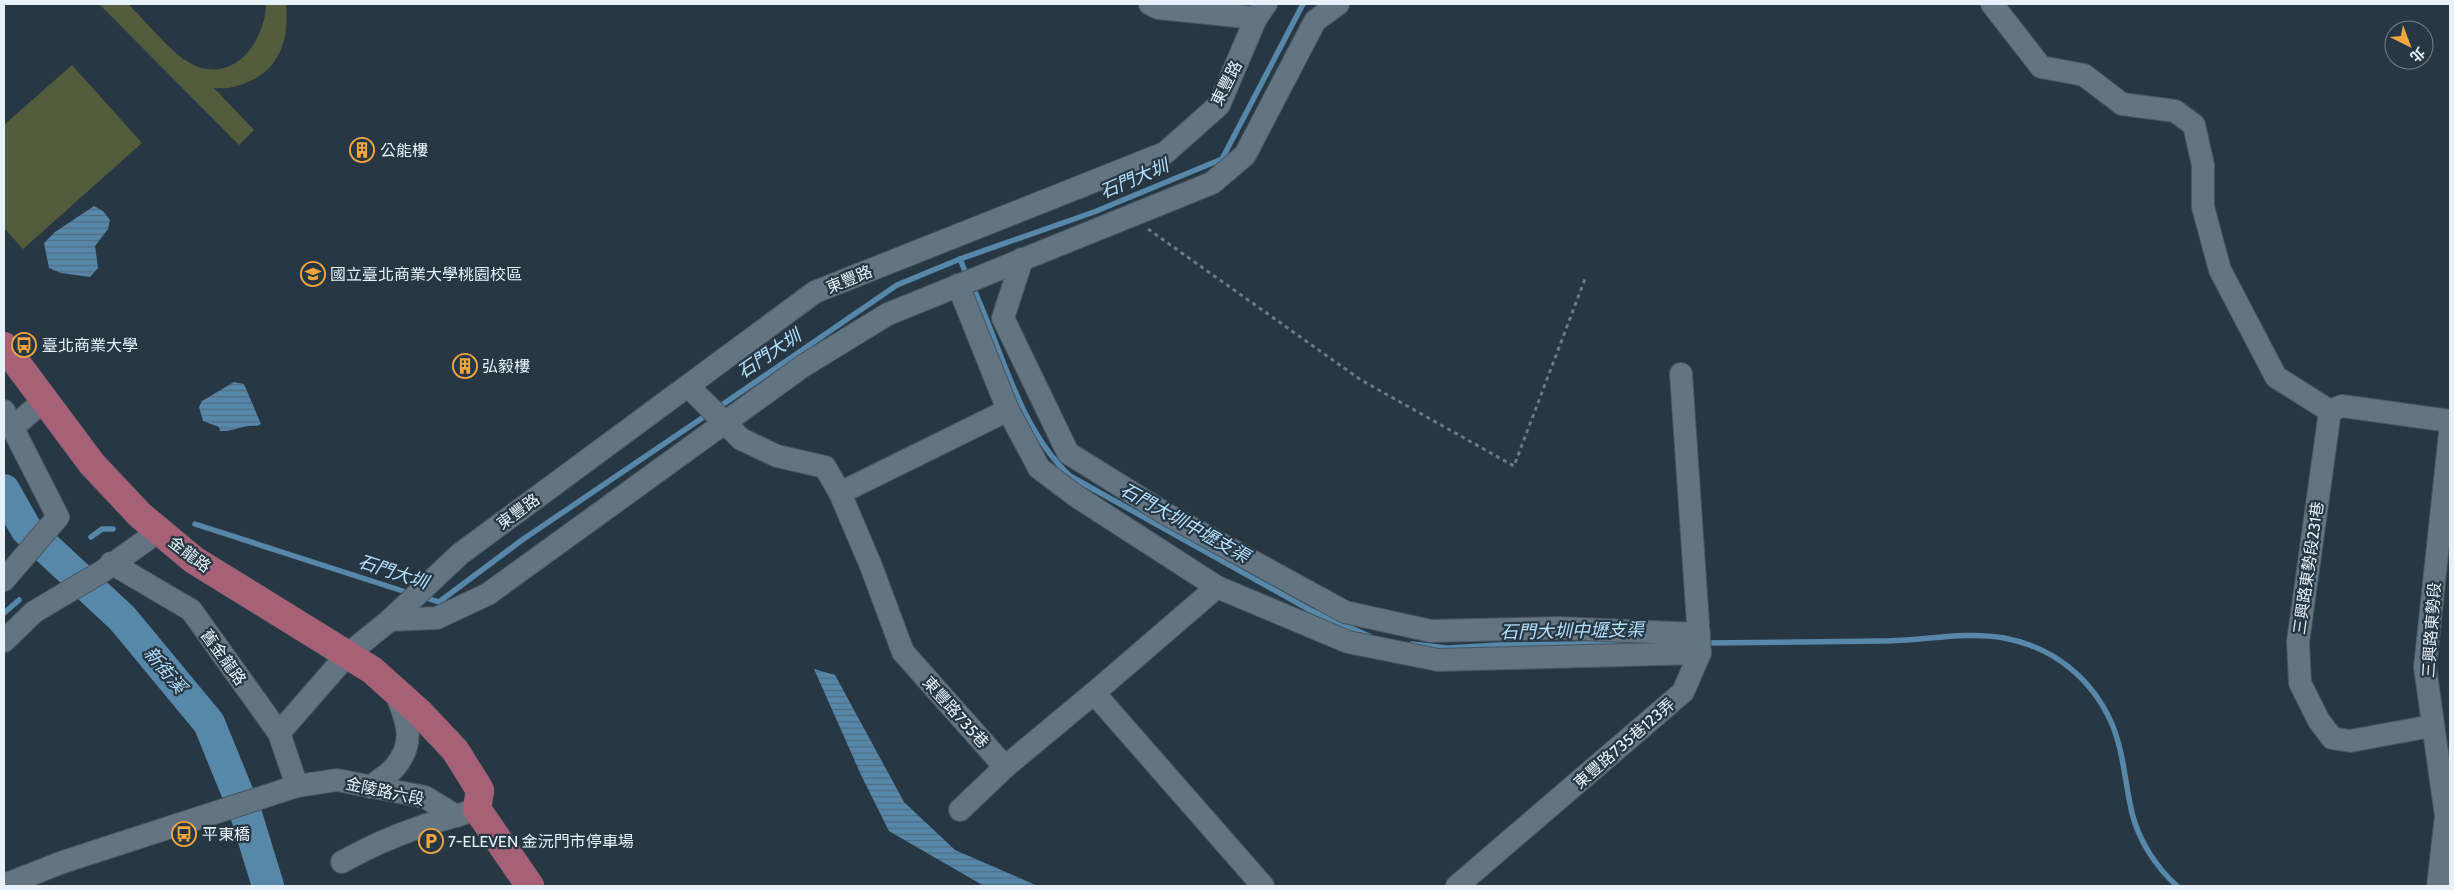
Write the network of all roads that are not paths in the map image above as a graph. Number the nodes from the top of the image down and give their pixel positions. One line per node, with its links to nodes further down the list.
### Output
1 (1150, 4): 4 (street)
2 (1338, 4): 5 (street)
3 (1992, 4): 12 (street)
4 (1261, 11): 9 (street, 東豐路)
5 (1022, 259): 6 (street); 24 (street)
6 (958, 285): 11 (street); 13 (street)
7 (4, 346): 10 (main road, 金龍路)
8 (1681, 374): 24 (street, 東豐路735巷123弄)
9 (688, 386): 13 (street, 東豐路735巷); 22 (street, 東豐路)
10 (46, 399): 14 (street); 18 (main road, 金龍路)
11 (1008, 410): 17 (street); 21 (street)
12 (2330, 411): 15 (street); 28 (street, 三興路東勢段231巷)
13 (716, 414): 17 (street, 東豐路735巷); 22 (street)
14 (8, 420): 20 (street)
15 (2450, 421)
16 (2450, 433): 28 (street, 三興路東勢段)
17 (840, 493): 30 (street, 東豐路735巷)
18 (159, 531): 19 (street); 25 (main road, 金龍路)
19 (107, 567): 23 (street); 29 (street, 舊金龍路)
20 (4, 580)
21 (1217, 586): 24 (street); 27 (street)
22 (395, 615): 25 (street)
23 (4, 641)
24 (1699, 643): 39 (street, 東豐路735巷123弄)
25 (347, 655): 26 (main road, 金龍路); 29 (street)
26 (394, 690): 32 (street); 34 (main road, 金龍路)
27 (1094, 693): 30 (street); 38 (street)
28 (2432, 726): 40 (street, 三興路東勢段)
29 (279, 733): 31 (street, 舊金龍路)
30 (1005, 767): 33 (street)
31 (297, 786): 32 (street, 金陵路六段); 36 (street, 金陵路六段)
32 (371, 787): 34 (street, 金陵路六段)
33 (960, 810)
34 (466, 813): 35 (street); 37 (main road)
35 (342, 862)
36 (4, 885)
37 (530, 886)
38 (1263, 886)
39 (1456, 886)
40 (2438, 886)

